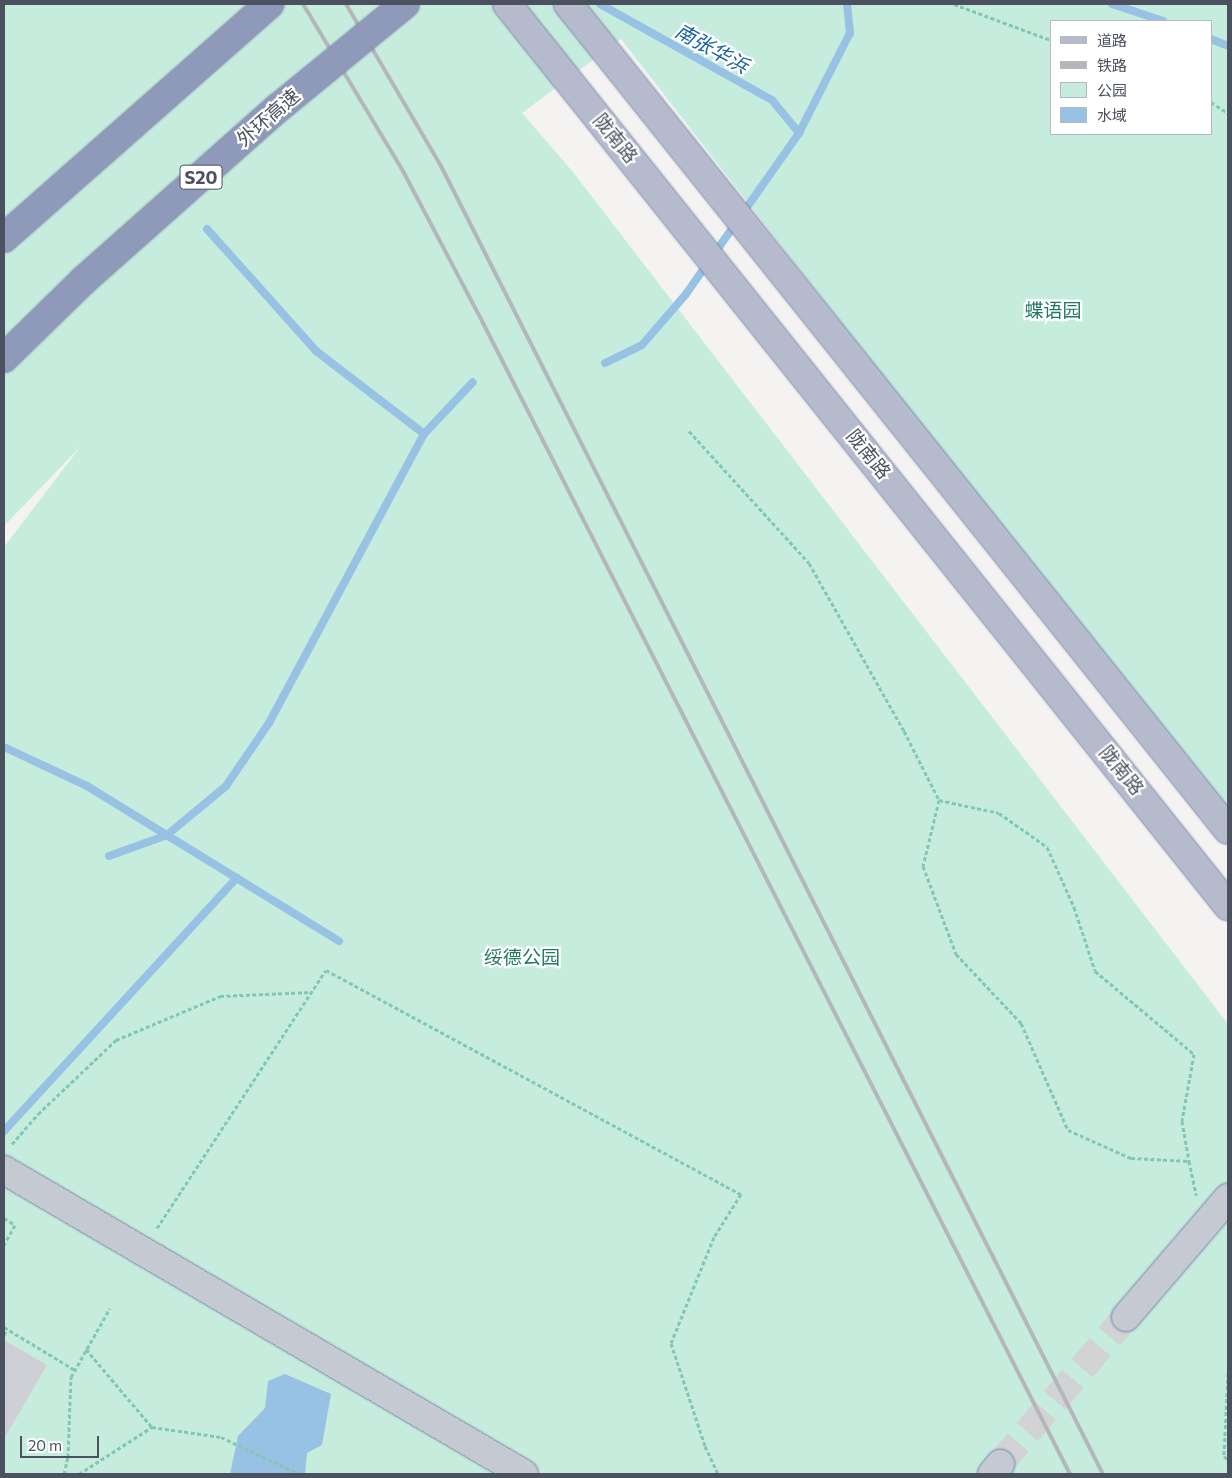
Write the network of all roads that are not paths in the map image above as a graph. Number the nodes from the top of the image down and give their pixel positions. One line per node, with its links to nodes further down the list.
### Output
1 (268, 4): 5 (highway)
2 (404, 4): 6 (highway, 外环高速 / S20, bridge)
3 (507, 4): 8 (main road, 陇南路)
4 (568, 4): 7 (main road)
5 (4, 238)
6 (4, 358)
7 (1228, 830)
8 (1228, 906)
9 (7, 1164): 12 (street)
10 (1228, 1198): 11 (street)
11 (1126, 1317)
12 (524, 1474)

